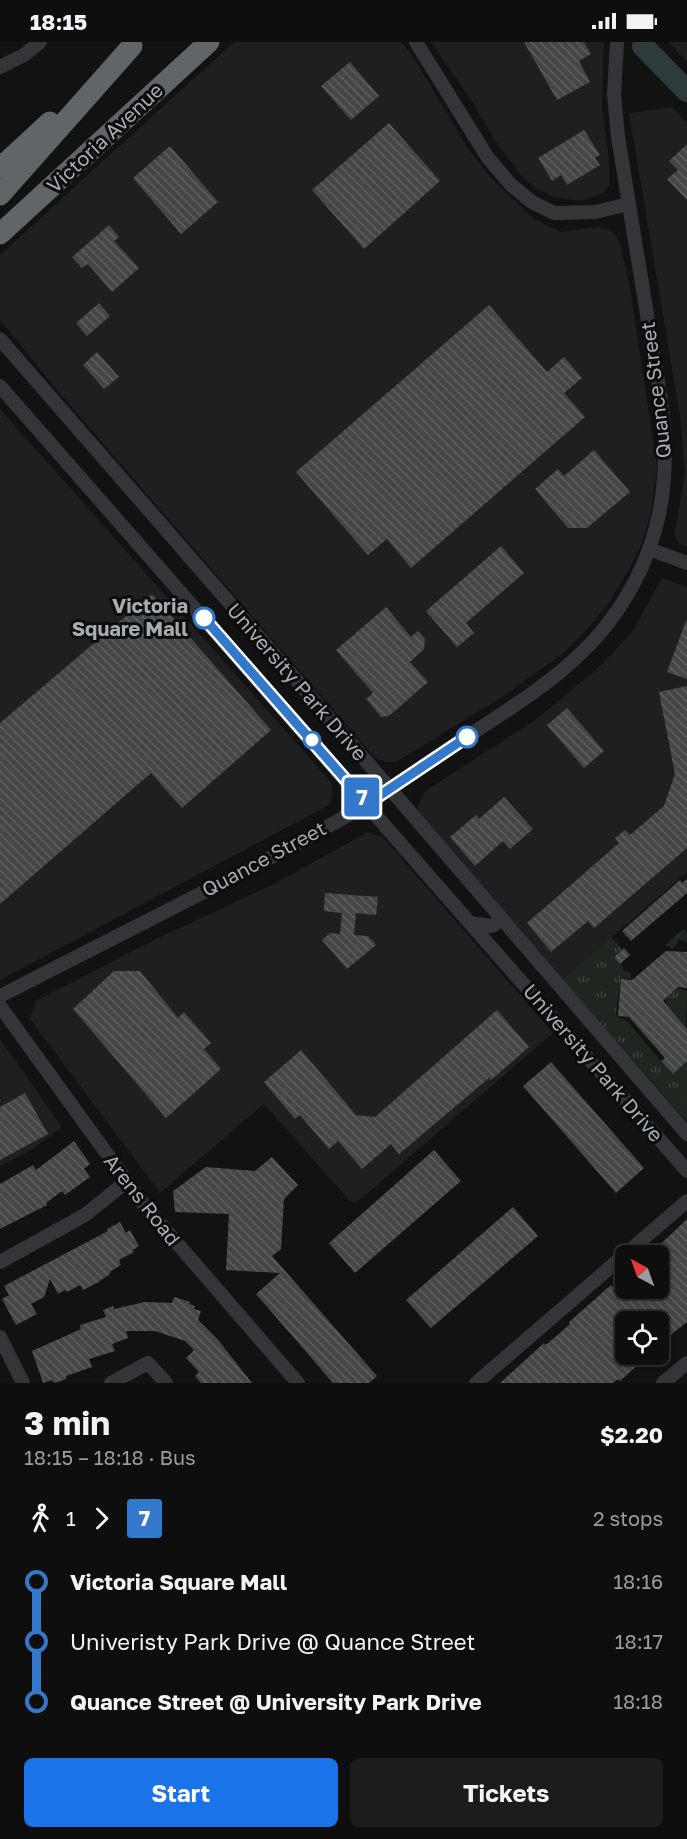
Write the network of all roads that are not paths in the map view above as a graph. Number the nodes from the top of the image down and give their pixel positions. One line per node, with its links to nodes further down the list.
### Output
1 (40, 42): 6 (street)
2 (209, 42): 10 (highway, Victoria Avenue)
3 (416, 42): 9 (street)
4 (617, 42): 9 (street, Quance Street)
5 (134, 44): 7 (highway); 8 (highway)
6 (0, 67)
7 (0, 168)
8 (0, 195)
9 (628, 204): 13 (street, Quance Street)
10 (0, 234)
11 (0, 339): 15 (street, University Park Drive)
12 (0, 386): 16 (street, University Park Drive)
13 (649, 549): 14 (street); 15 (street, Quance Street)
14 (687, 563)
15 (389, 789): 16 (street, Quance Street); 17 (street, University Park Drive)
16 (367, 804): 18 (street, University Park Drive); 19 (street, Quance Street)
17 (502, 919): 18 (street); 21 (street, University Park Drive)
18 (470, 923): 22 (street, University Park Drive)
19 (0, 996)
20 (0, 1006): 23 (street, Arens Road)
21 (687, 1134)
22 (687, 1171)
23 (126, 1182): 25 (street); 31 (street, Arens Road)
24 (687, 1201): 32 (street)
25 (0, 1262)
26 (0, 1337): 28 (street)
27 (687, 1363): 33 (street)
28 (23, 1383)
29 (111, 1383): 30 (street)
30 (166, 1383)
31 (298, 1383)
32 (476, 1383)
33 (663, 1383)

